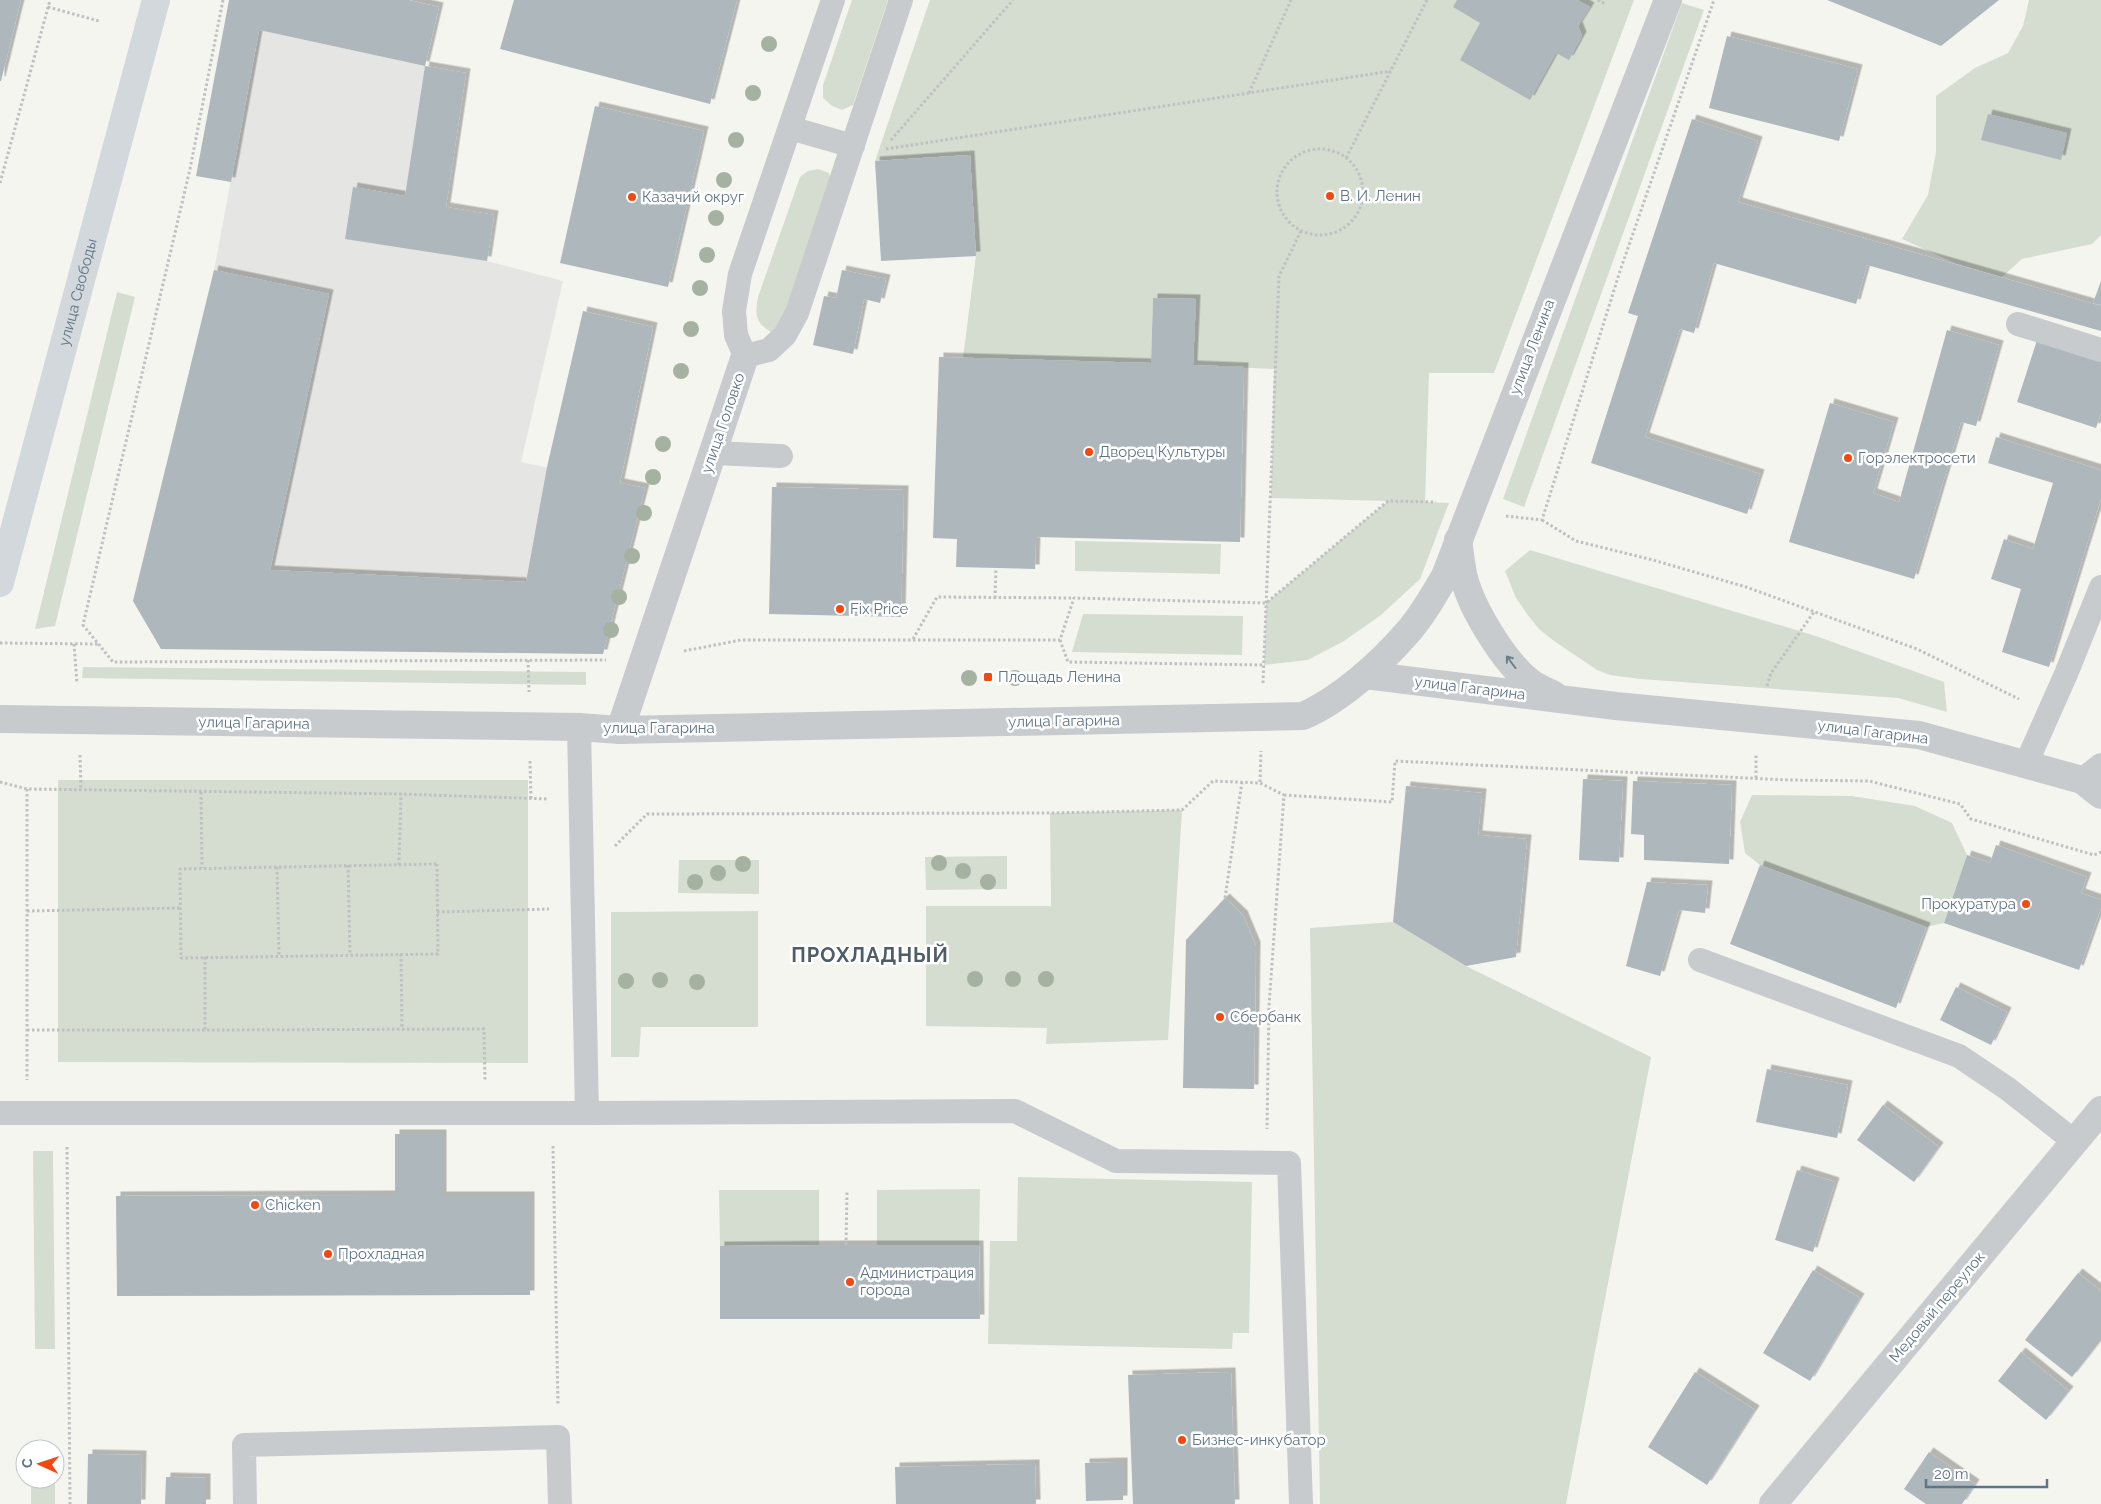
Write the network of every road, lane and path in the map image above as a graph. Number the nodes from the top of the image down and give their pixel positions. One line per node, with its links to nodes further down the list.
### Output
1 (50, 0): 12 (path)
2 (156, 0): 29 (main road, улица Свободы)
3 (223, 0): 37 (path)
4 (833, 0): 16 (lane, улица Головко)
5 (901, 0): 17 (lane)
6 (1013, 0): 15 (path)
7 (1291, 0): 15 (path)
8 (1427, 0): 14 (path)
9 (1598, 0): 10 (path)
10 (1604, 0)
11 (1668, 0): 27 (street, улица Ленина)
12 (48, 8): 13 (path); 19 (path)
13 (100, 21)
14 (1391, 71): 15 (path); 18 (path)
15 (1249, 93)
16 (790, 128): 17 (lane); 23 (lane, улица Головко)
17 (853, 146): 23 (lane)
18 (1346, 158): 20 (path); 20 (path)
19 (0, 183)
20 (1301, 231): 33 (path)
21 (2018, 324): 22 (lane)
22 (2101, 350)
23 (745, 356): 24 (street, улица Головко)
24 (713, 453): 25 (lane); 38 (street, улица Головко)
25 (781, 456)
26 (1542, 520): 41 (path)
27 (1458, 540): 39 (street, улица Ленина); 40 (street, one-way to 27)
28 (996, 568): 31 (path)
29 (0, 583)
30 (2101, 587): 41 (lane)
31 (995, 598): 32 (path); 34 (path)
32 (1074, 598): 33 (path); 35 (path)
33 (1266, 603): 35 (path)
34 (912, 639)
35 (1060, 640): 38 (path)
36 (0, 643): 37 (path)
37 (98, 644): 38 (path)
38 (644, 659): 44 (street, улица Головко)
39 (1364, 675): 40 (street, улица Гагарина); 44 (street, улица Гагарина)
40 (1564, 700): 45 (street, улица Гагарина)
41 (2047, 717): 45 (lane)
42 (0, 719): 43 (street, улица Гагарина)
43 (579, 727): 44 (street, улица Гагарина); 76 (lane)
44 (620, 730)
45 (2026, 764): 46 (street, улица Гагарина)
46 (2094, 780)
47 (0, 782): 50 (path)
48 (1242, 782): 49 (path); 54 (path); 60 (path)
49 (1260, 782)
50 (201, 792): 51 (path); 59 (path)
51 (401, 794): 53 (path); 57 (path)
52 (1284, 794): 55 (path)
53 (549, 808)
54 (611, 850)
55 (2101, 852)
56 (348, 865): 57 (path); 58 (path); 66 (path)
57 (399, 865): 64 (path)
58 (278, 866): 59 (path); 67 (path)
59 (202, 868): 62 (path)
60 (1225, 898)
61 (550, 900): 64 (path)
62 (180, 908): 63 (path); 68 (path)
63 (27, 911)
64 (437, 912): 65 (path)
65 (401, 954): 66 (path); 70 (path)
66 (350, 955): 67 (path)
67 (280, 956): 68 (path)
68 (205, 958): 72 (path)
69 (1700, 960): 78 (lane)
70 (402, 1029): 72 (path); 74 (path)
71 (27, 1030): 72 (path)
72 (205, 1030)
73 (2101, 1110): 78 (street, Медовый переулок)
74 (486, 1113): 75 (lane); 77 (lane)
75 (553, 1113): 76 (lane); 81 (path)
76 (587, 1113): 84 (lane)
77 (0, 1114)
78 (2075, 1142): 85 (street, Медовый переулок)
79 (847, 1190): 80 (path)
80 (846, 1245)
81 (558, 1437): 82 (lane); 83 (lane)
82 (245, 1504)
83 (560, 1504)
84 (1301, 1504)
85 (1772, 1504)

